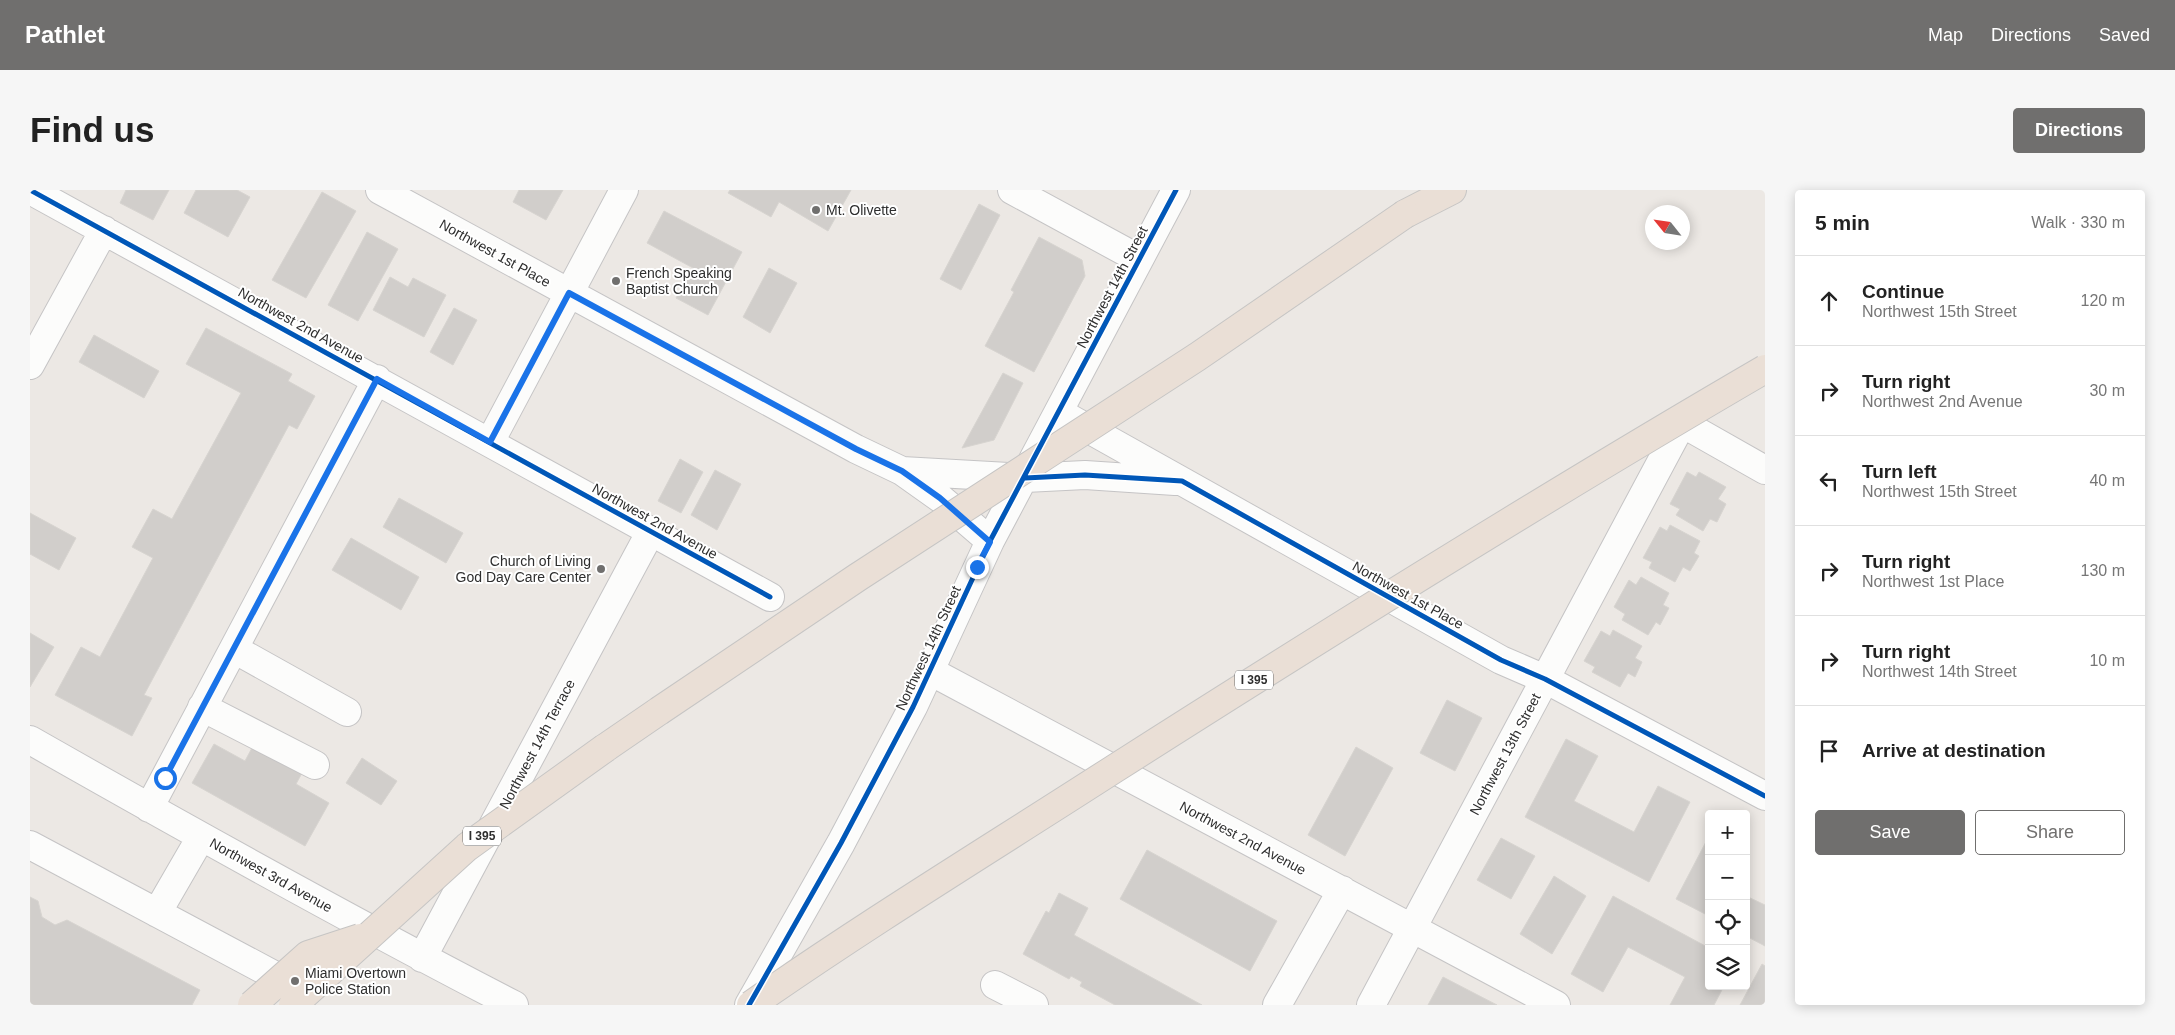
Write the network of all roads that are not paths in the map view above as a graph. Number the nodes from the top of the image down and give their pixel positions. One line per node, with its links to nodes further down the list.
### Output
1 (30, 190): 9 (street, Northwest 2nd Avenue)
2 (380, 190): 13 (street, Northwest 1st Place)
3 (624, 190): 13 (street)
4 (1012, 190): 8 (street)
5 (1176, 190): 12 (street, Northwest 14th Street)
6 (1439, 190): 10 (highway, I 395)
7 (1452, 190): 10 (highway)
8 (1044, 197): 12 (street)
9 (64, 198): 11 (street, Northwest 2nd Avenue)
10 (1404, 214): 40 (highway, I 395, bridge)
11 (104, 230): 14 (street); 16 (street, Northwest 2nd Avenue)
12 (1139, 259): 17 (street, Northwest 14th Street)
13 (569, 293): 18 (street); 20 (street, Northwest 1st Place)
14 (30, 365)
15 (1765, 369): 46 (highway, I 395, bridge)
16 (377, 379): 18 (street, Northwest 2nd Avenue); 26 (street)
17 (1059, 412): 21 (street, Northwest 14th Street); 22 (street)
18 (490, 442): 23 (street, Northwest 2nd Avenue)
19 (1765, 470): 28 (street, Northwest 13th Street)
20 (902, 471): 21 (street, Northwest 1st Place); 24 (street, Northwest 1st Place)
21 (1026, 478): 22 (street, Northwest 1st Place); 24 (street, Northwest 14th Street)
22 (1182, 481): 28 (street, Northwest 1st Place)
23 (651, 531): 25 (street, Northwest 2nd Avenue); 41 (street, Northwest 14th Terrace)
24 (990, 542): 27 (street, Northwest 14th Street)
25 (770, 597)
26 (234, 649): 29 (street); 30 (street)
27 (930, 672): 37 (street, Northwest 2nd Avenue); 46 (street, Northwest 14th Street)
28 (1545, 679): 33 (street, Northwest 1st Place); 39 (street, Northwest 13th Street)
29 (202, 707): 32 (street); 34 (street)
30 (347, 712)
31 (30, 740): 34 (street, Northwest 3rd Avenue)
32 (315, 765)
33 (1765, 796)
34 (149, 808): 35 (street, Northwest 3rd Avenue)
35 (201, 837): 38 (street); 40 (street, Northwest 3rd Avenue)
36 (30, 845): 38 (street)
37 (1342, 890): 39 (street, Northwest 2nd Avenue); 48 (street)
38 (157, 913): 43 (street)
39 (1412, 928): 49 (street, Northwest 13th Street); 50 (street, Northwest 2nd Avenue)
40 (378, 937): 41 (street, Northwest 3rd Avenue); 43 (highway, I 395, bridge); 44 (highway, bridge)
41 (422, 958): 45 (street, Northwest 3rd Avenue)
42 (995, 984): 47 (street)
43 (297, 1001)
44 (252, 1005)
45 (514, 1005)
46 (750, 1005)
47 (1034, 1005)
48 (1277, 1005)
49 (1371, 1005)
50 (1556, 1005)

